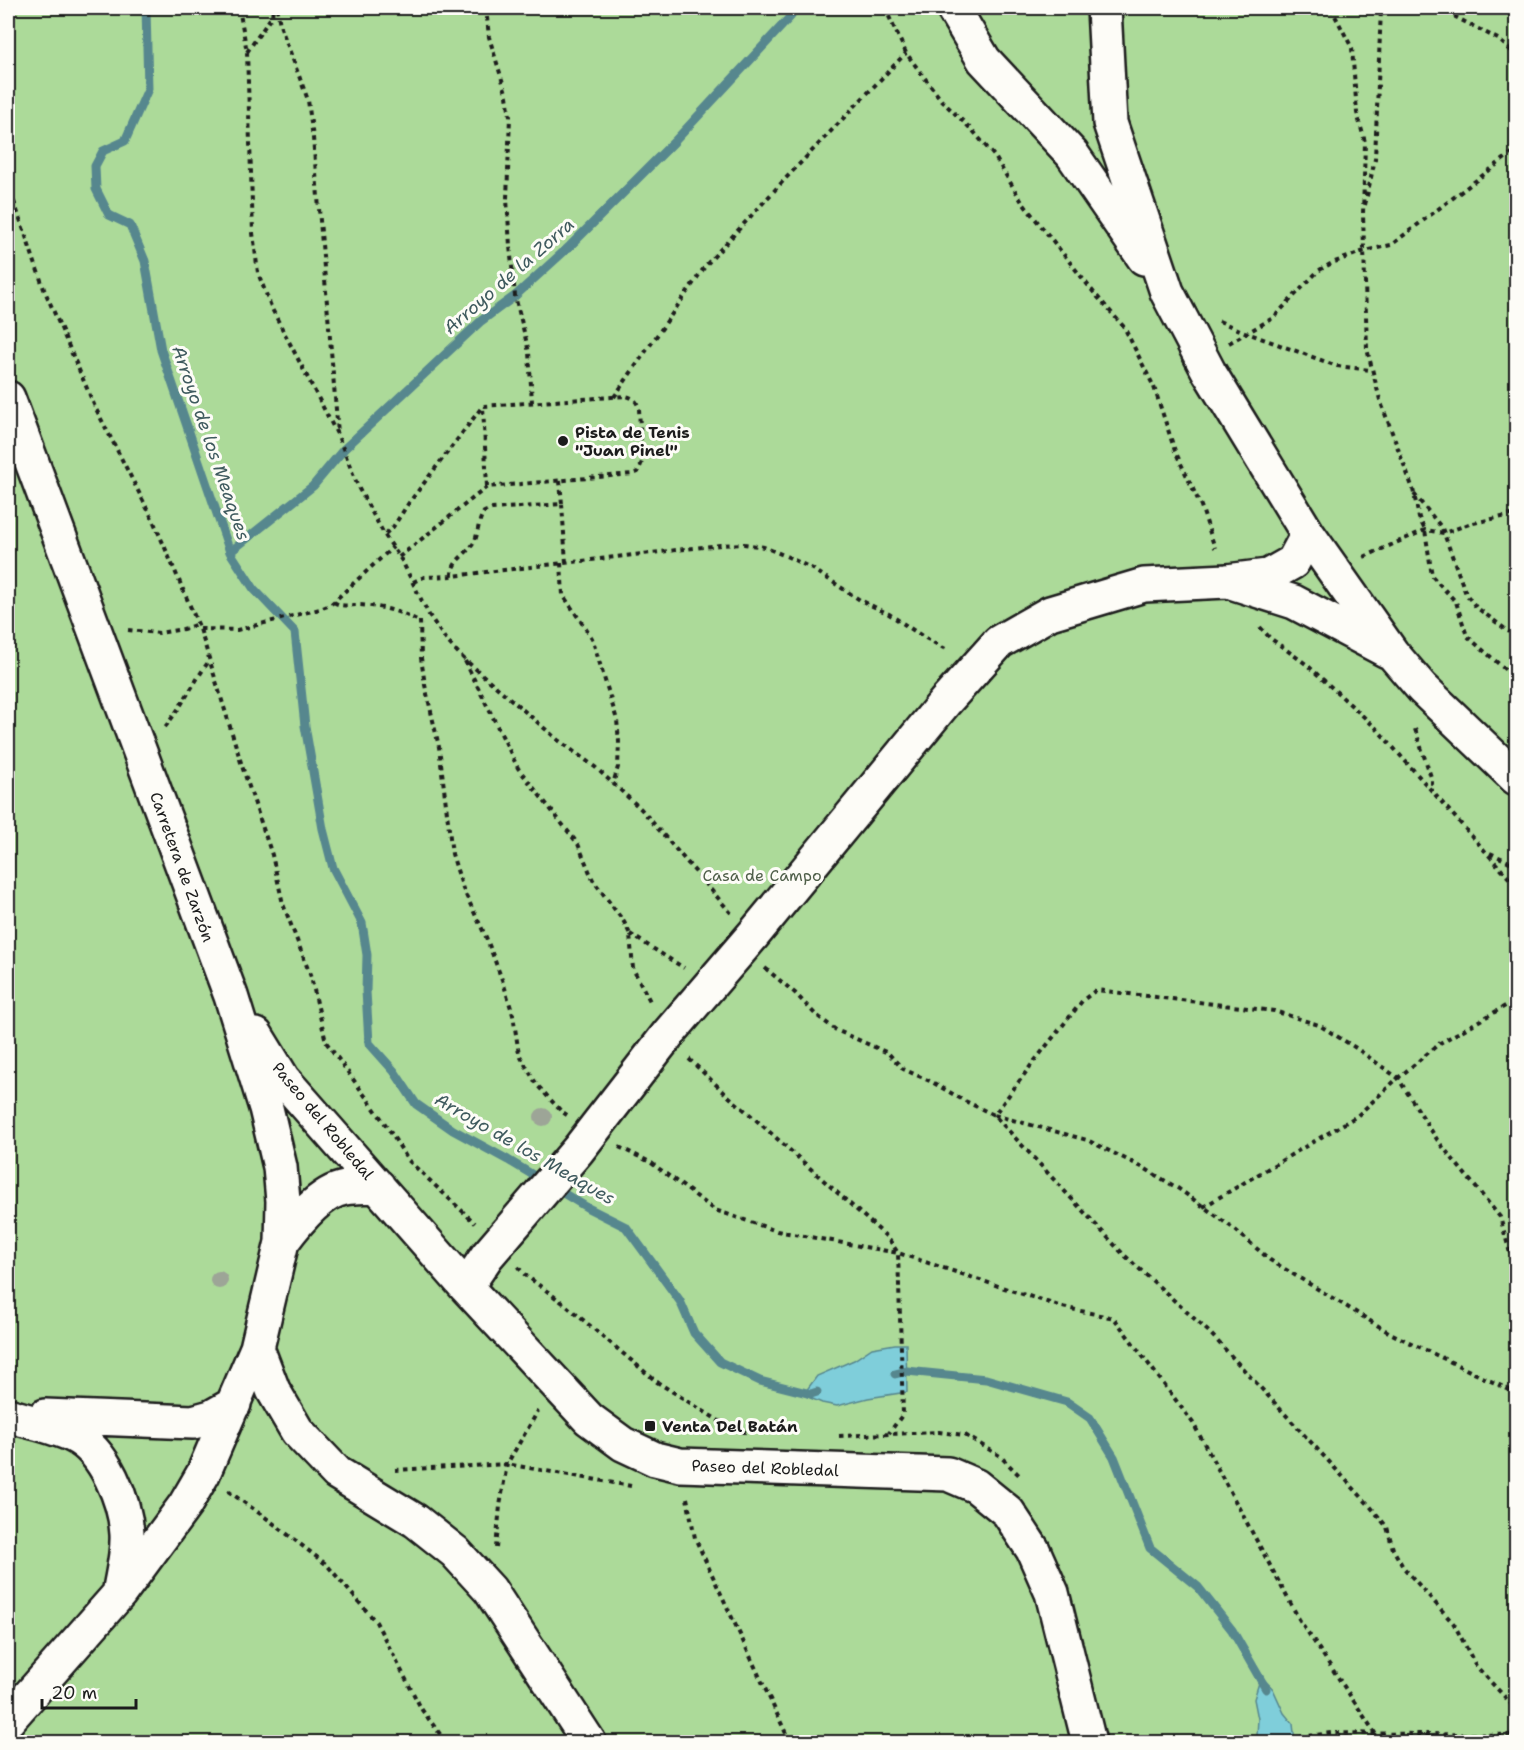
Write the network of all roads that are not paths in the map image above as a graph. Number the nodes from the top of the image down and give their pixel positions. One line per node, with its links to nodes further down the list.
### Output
1 (953, 8): 3 (street)
2 (1103, 10): 3 (street)
3 (1167, 292): 5 (street)
4 (8, 398): 9 (street, Carretera de Zarzón)
5 (1308, 534): 6 (street); 7 (street)
6 (1227, 581): 7 (street); 12 (street)
7 (1392, 653): 8 (street)
8 (1516, 778)
9 (231, 996): 10 (street, Paseo del Robledal); 11 (street, Carretera de Zarzón)
10 (378, 1186): 11 (street, Paseo del Robledal); 12 (street, Paseo del Robledal)
11 (282, 1242): 13 (street, Carretera de Zarzón)
12 (466, 1287): 19 (street, Paseo del Robledal)
13 (257, 1348): 14 (street, Carretera de Zarzón); 18 (street)
14 (234, 1404): 15 (street); 16 (street, Carretera de Zarzón)
15 (8, 1415): 16 (street)
16 (120, 1593): 17 (street, Carretera de Zarzón)
17 (8, 1720)
18 (589, 1743)
19 (1089, 1743)

